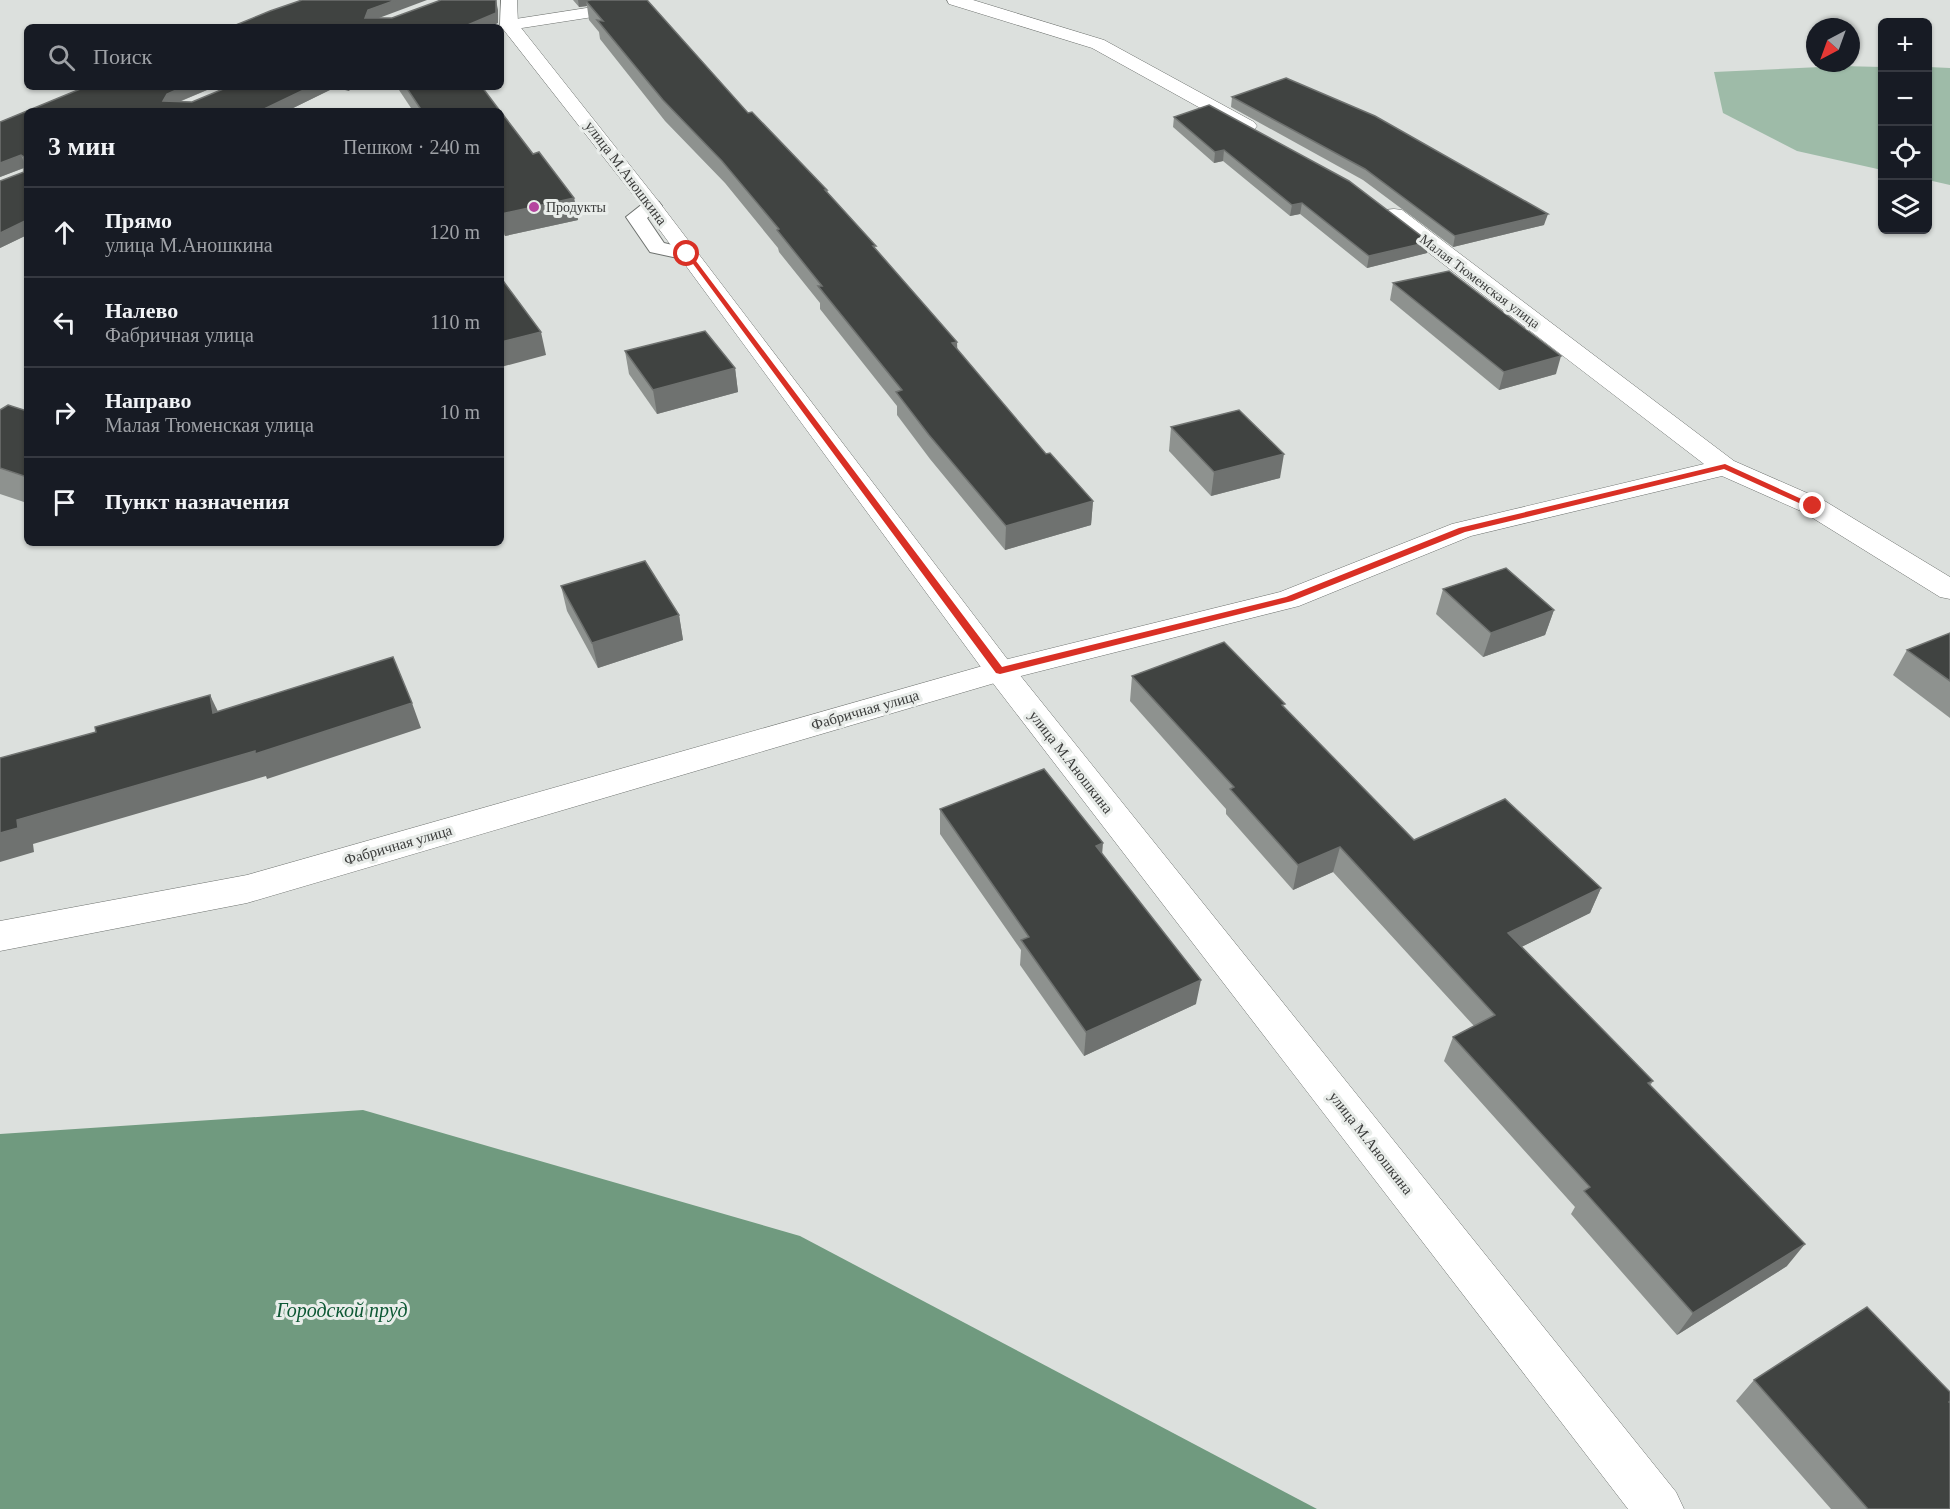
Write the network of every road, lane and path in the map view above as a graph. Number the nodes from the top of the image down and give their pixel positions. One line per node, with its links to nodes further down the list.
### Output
1 (955, 0): 4 (street)
2 (644, 4): 3 (street)
3 (509, 12): 8 (street, улица М.Аношкина)
4 (1263, 135)
5 (1374, 200): 6 (street, Малая Тюменская улица)
6 (1725, 466): 7 (street, Малая Тюменская улица); 8 (street, Фабричная улица)
7 (1950, 590)
8 (1000, 671): 9 (street, Фабричная улица); 10 (street, улица М.Аношкина)
9 (0, 936)
10 (1659, 1509)

